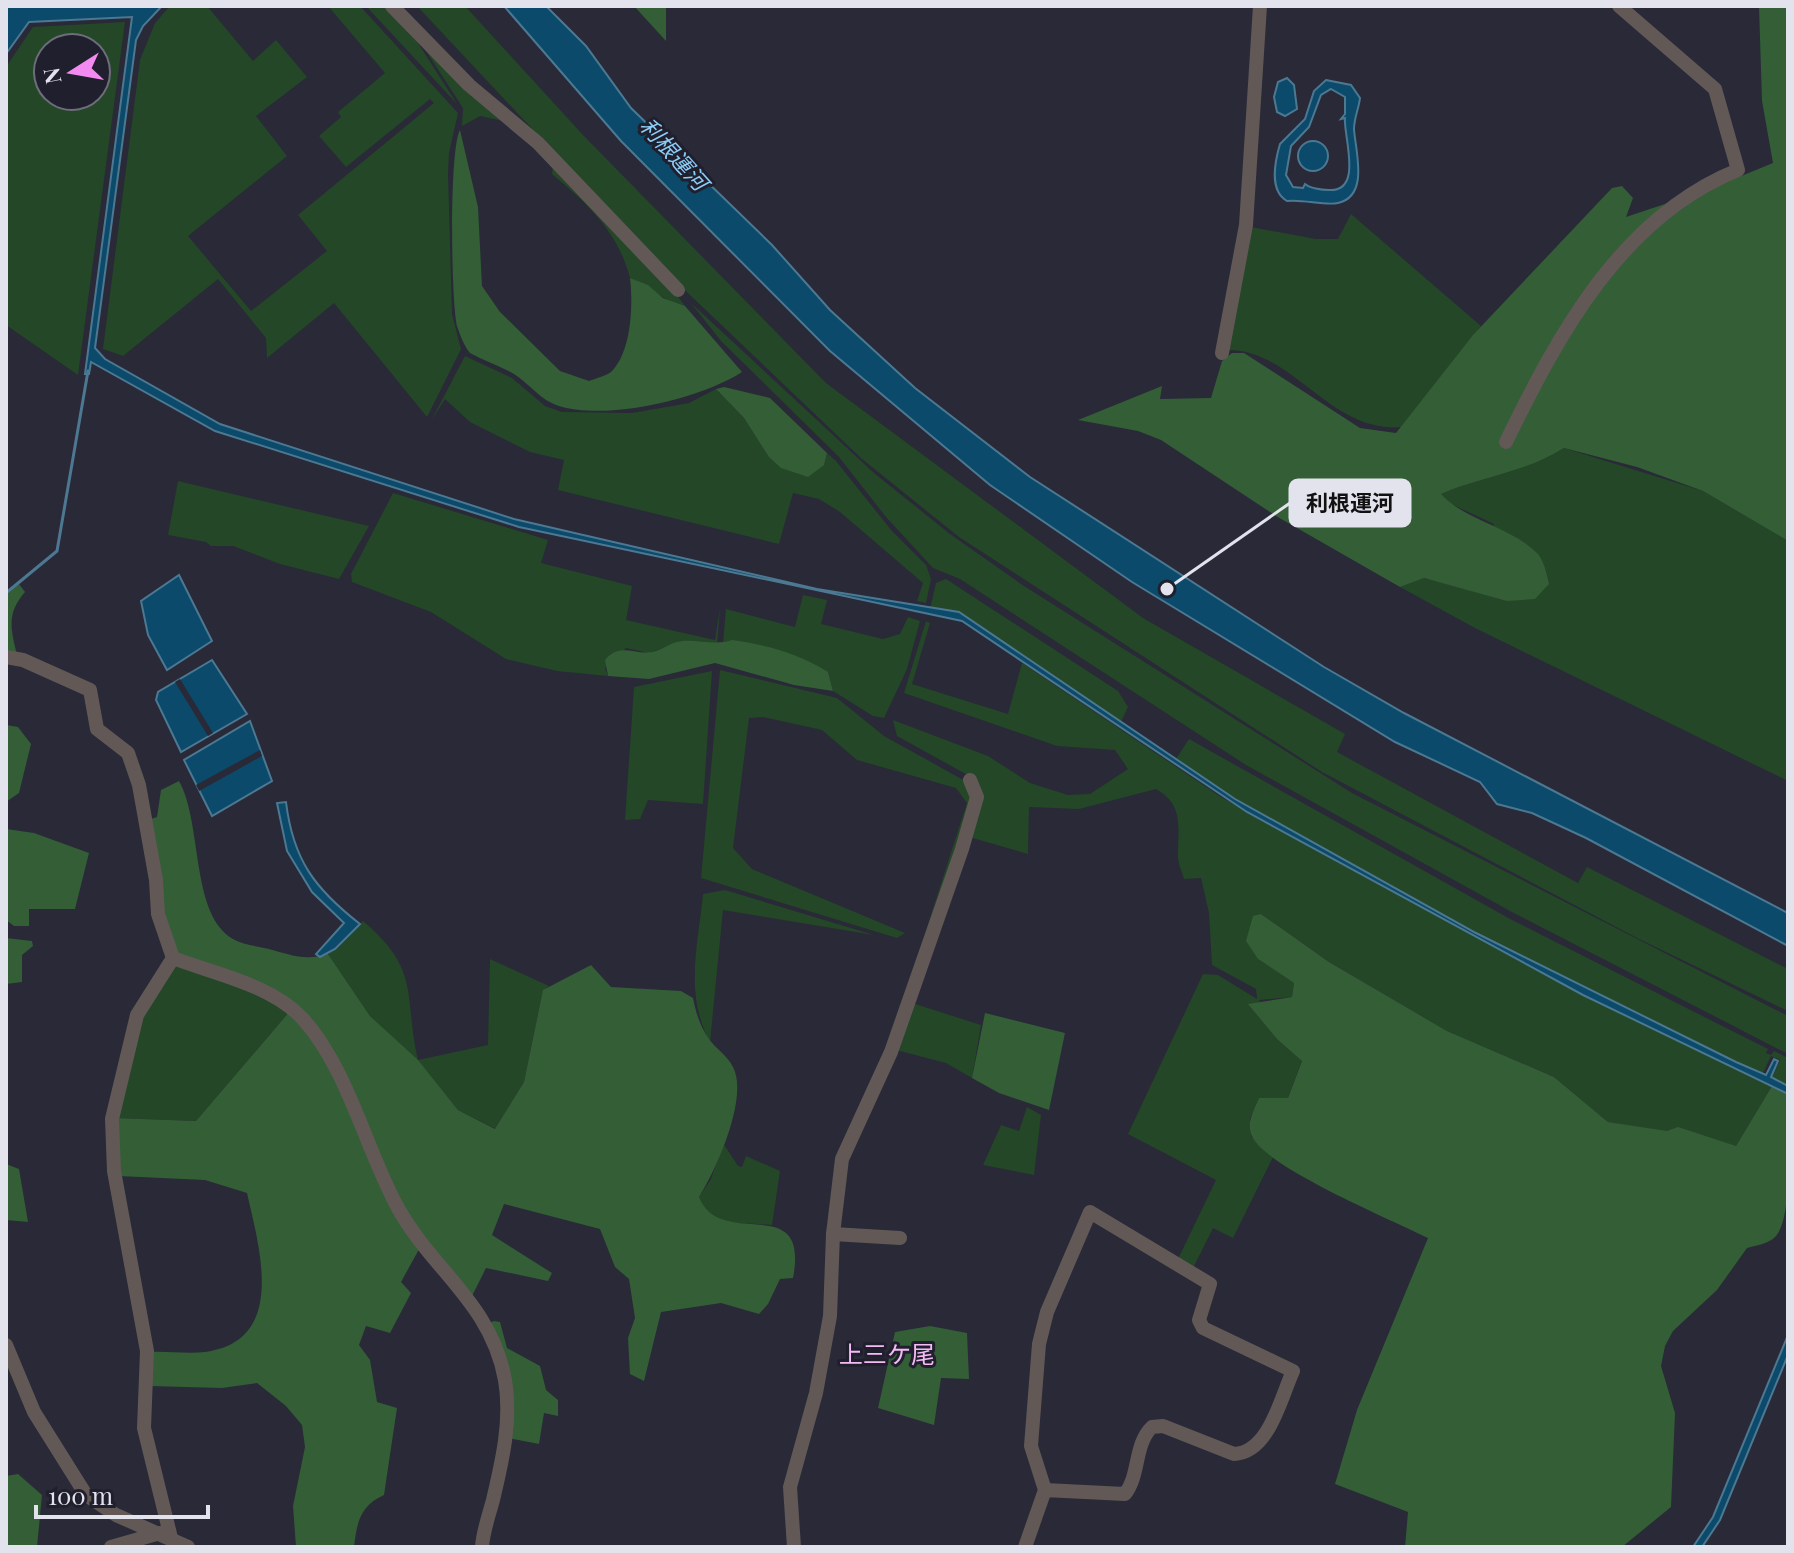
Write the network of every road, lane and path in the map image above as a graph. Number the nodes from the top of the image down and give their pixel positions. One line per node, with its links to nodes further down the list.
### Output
1 (392, 6): 4 (street)
2 (1260, 6): 5 (street)
3 (1619, 6): 6 (street)
4 (678, 290)
5 (1222, 353)
6 (1506, 442)
7 (6, 657): 9 (street)
8 (970, 780): 10 (street)
9 (173, 958): 14 (street); 17 (street)
10 (833, 1234): 11 (street); 18 (street)
11 (900, 1238)
12 (6, 1345): 14 (street)
13 (1045, 1490): 13 (street); 19 (street)
14 (166, 1535): 15 (street); 16 (street)
15 (111, 1547)
16 (188, 1547)
17 (482, 1547)
18 (794, 1547)
19 (1025, 1547)

